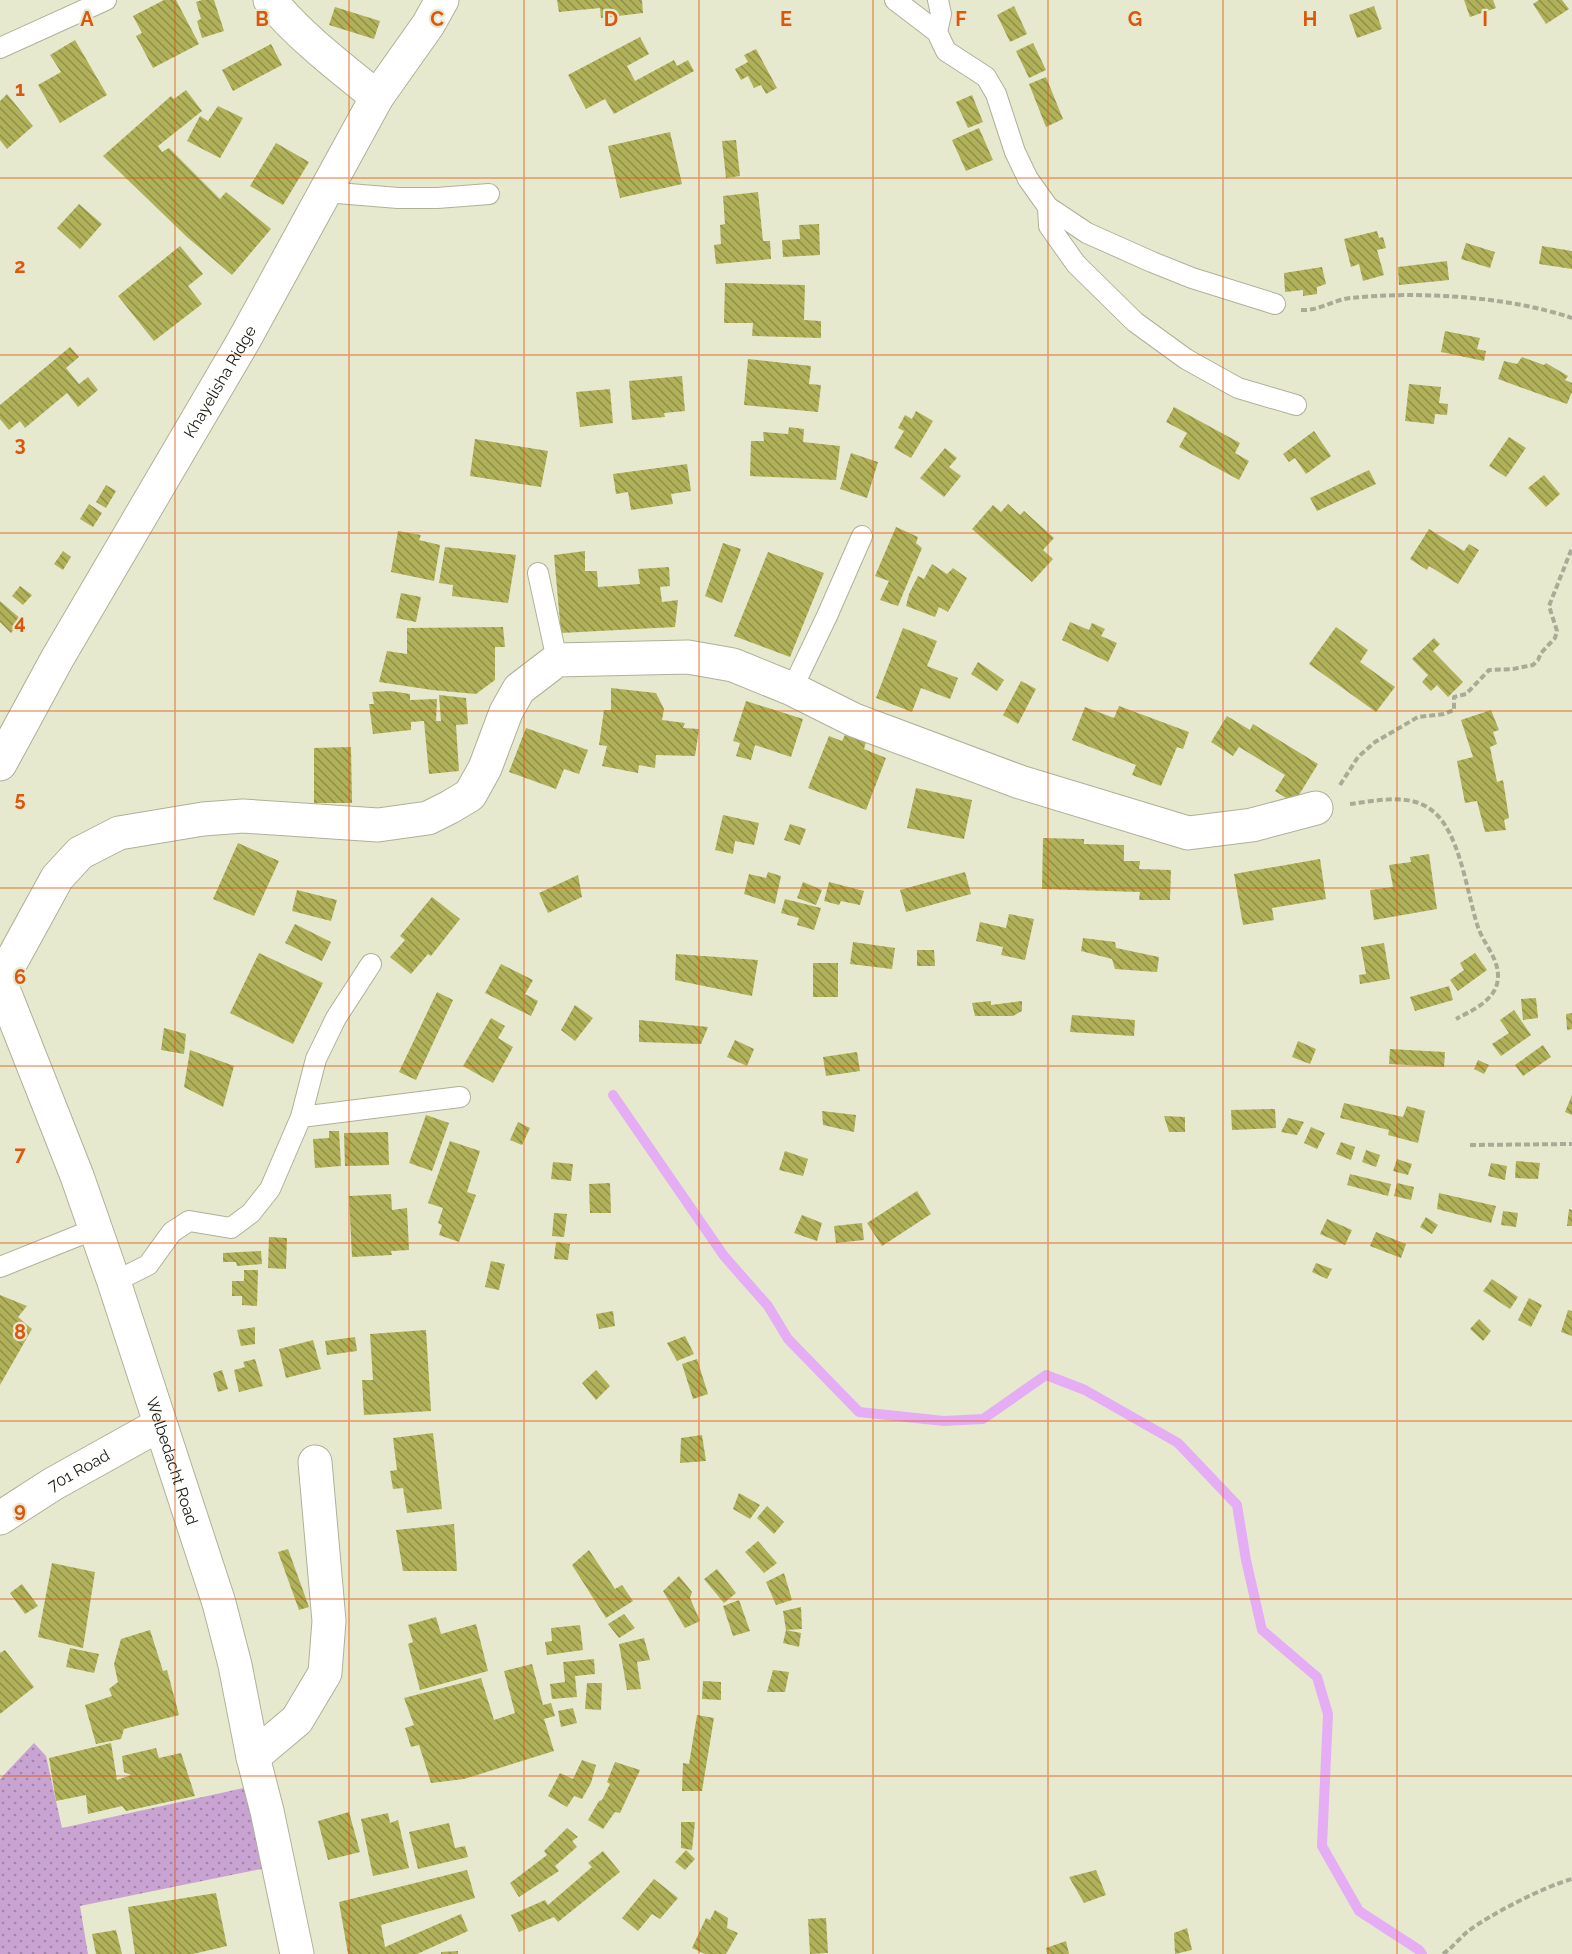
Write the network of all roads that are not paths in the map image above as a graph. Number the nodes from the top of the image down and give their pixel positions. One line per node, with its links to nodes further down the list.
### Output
1 (106, 0): 7 (lane)
2 (270, 0): 8 (street)
3 (442, 0): 8 (street, Khayelisha Ridge)
4 (895, 0): 6 (lane)
5 (938, 0): 6 (lane)
6 (938, 32): 11 (lane)
7 (0, 48)
8 (377, 97): 9 (street, Khayelisha Ridge)
9 (325, 192): 10 (lane); 18 (street, Khayelisha Ridge)
10 (489, 194)
11 (1048, 207): 12 (lane); 13 (lane)
12 (1275, 304)
13 (1296, 405)
14 (862, 536): 17 (lane)
15 (538, 573): 16 (lane)
16 (557, 660): 17 (street); 21 (street)
17 (792, 689): 19 (street)
18 (0, 764)
19 (1316, 808)
20 (371, 964): 23 (lane)
21 (0, 982): 24 (street, Welbedacht Road)
22 (460, 1097): 23 (lane)
23 (301, 1117): 26 (lane)
24 (95, 1229): 25 (lane); 26 (street, Welbedacht Road)
25 (0, 1267)
26 (114, 1282): 27 (street, Welbedacht Road)
27 (159, 1425): 29 (street, 701 Road); 30 (street, Welbedacht Road)
28 (315, 1462): 30 (street)
29 (0, 1518)
30 (253, 1757): 31 (street, Welbedacht Road)
31 (297, 1954)

